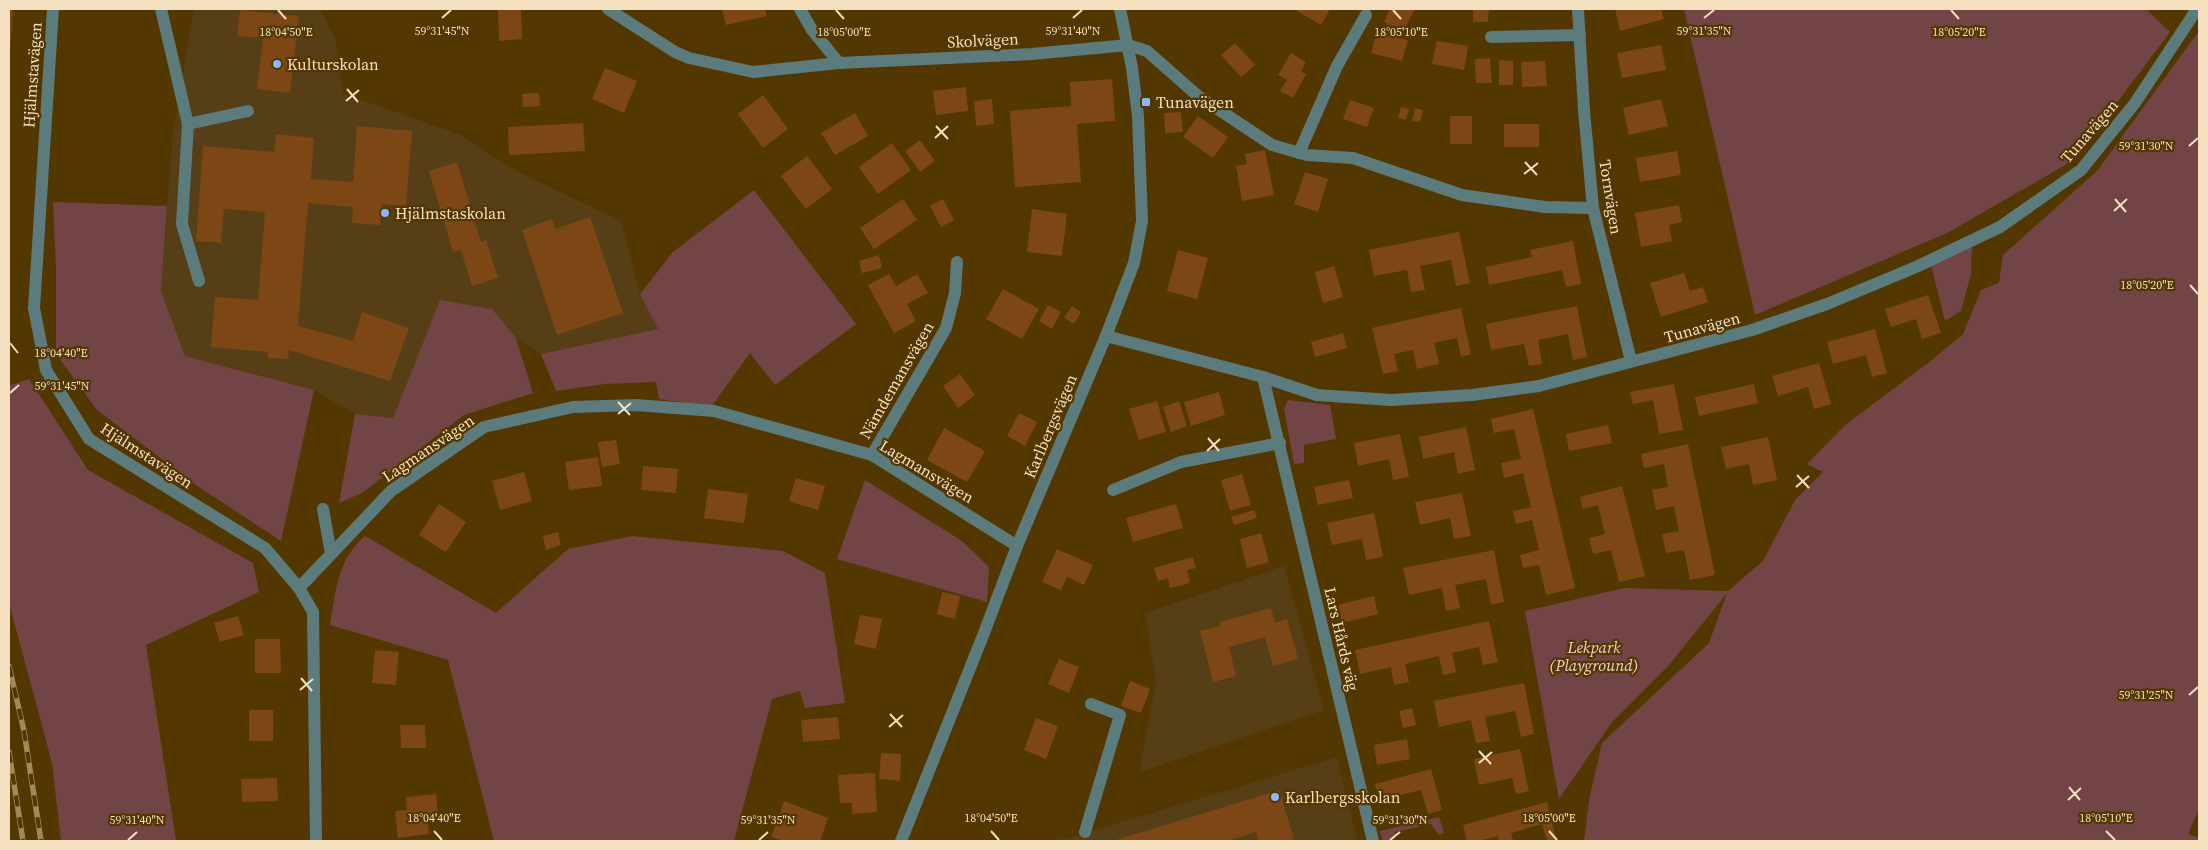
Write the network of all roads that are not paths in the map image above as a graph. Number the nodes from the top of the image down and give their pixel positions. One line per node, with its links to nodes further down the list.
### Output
1 (53, 9): 28 (street, Hjälmstavägen)
2 (161, 9): 14 (street)
3 (608, 9): 12 (street, Skolvägen)
4 (800, 9): 12 (street)
5 (1120, 9): 11 (street, Karlbergsvägen)
6 (1578, 9): 9 (street, Tornvägen)
7 (2197, 9): 20 (street, Tunavägen)
8 (1366, 15): 15 (street)
9 (1580, 35): 10 (street); 16 (street, Tornvägen)
10 (1491, 37)
11 (1128, 44): 12 (street, Skolvägen); 15 (street); 19 (street, Karlbergsvägen)
12 (839, 64)
13 (248, 111): 14 (street)
14 (188, 124): 18 (street)
15 (1299, 153): 16 (street)
16 (1593, 208): 20 (street, Tornvägen)
17 (957, 262): 23 (street, Nämdemansvägen)
18 (198, 281)
19 (1106, 336): 21 (street, Tunavägen); 26 (street, Karlbergsvägen)
20 (1631, 361): 21 (street, Tunavägen)
21 (1263, 377): 22 (street, Lars Hårds väg)
22 (1280, 444): 24 (street); 33 (street, Lars Hårds väg)
23 (872, 455): 26 (street, Lagmansvägen); 27 (street, Lagmansvägen)
24 (1113, 490)
25 (323, 509): 27 (street)
26 (1017, 546): 32 (street, Karlbergsvägen)
27 (331, 554): 28 (street, Lagmansvägen)
28 (299, 588): 31 (street)
29 (1091, 704): 30 (street)
30 (1085, 832)
31 (316, 841)
32 (901, 841)
33 (1373, 841)

